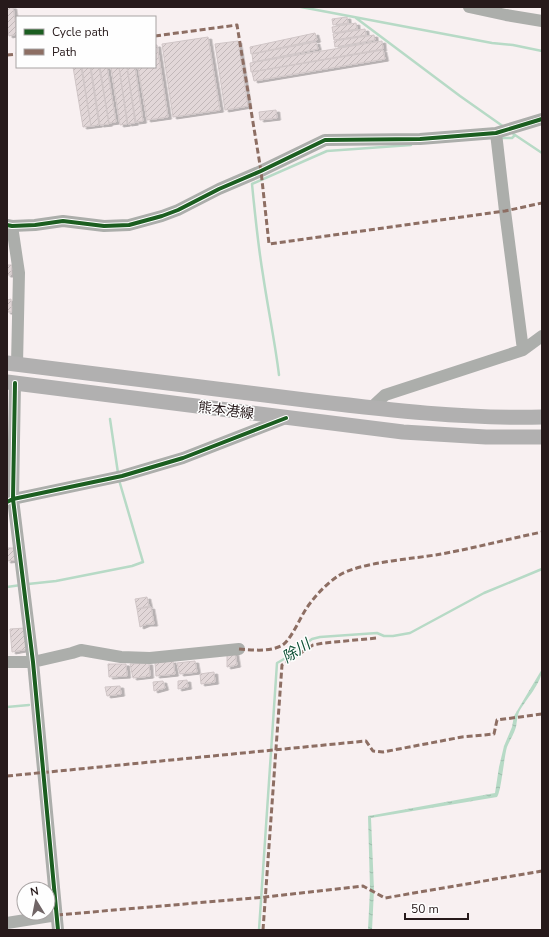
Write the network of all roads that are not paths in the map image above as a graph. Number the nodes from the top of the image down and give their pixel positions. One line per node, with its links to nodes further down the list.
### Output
1 (469, 7): 2 (street)
2 (542, 21)
3 (542, 119): 4 (street)
4 (496, 133): 5 (street); 7 (street)
5 (9, 226): 8 (street)
6 (542, 336): 7 (street)
7 (523, 350): 10 (street)
8 (12, 363): 10 (main road, 熊本港線)
9 (11, 382): 12 (main road, 熊本港線); 14 (street)
10 (371, 408): 11 (main road, 熊本港線)
11 (542, 417)
12 (286, 418): 13 (main road, 熊本港線); 14 (street)
13 (542, 437)
14 (10, 501): 17 (street)
15 (239, 649): 17 (street)
16 (7, 662): 17 (street)
17 (33, 662): 18 (street)
18 (57, 915): 19 (street); 20 (street)
19 (7, 923)
20 (58, 930)

